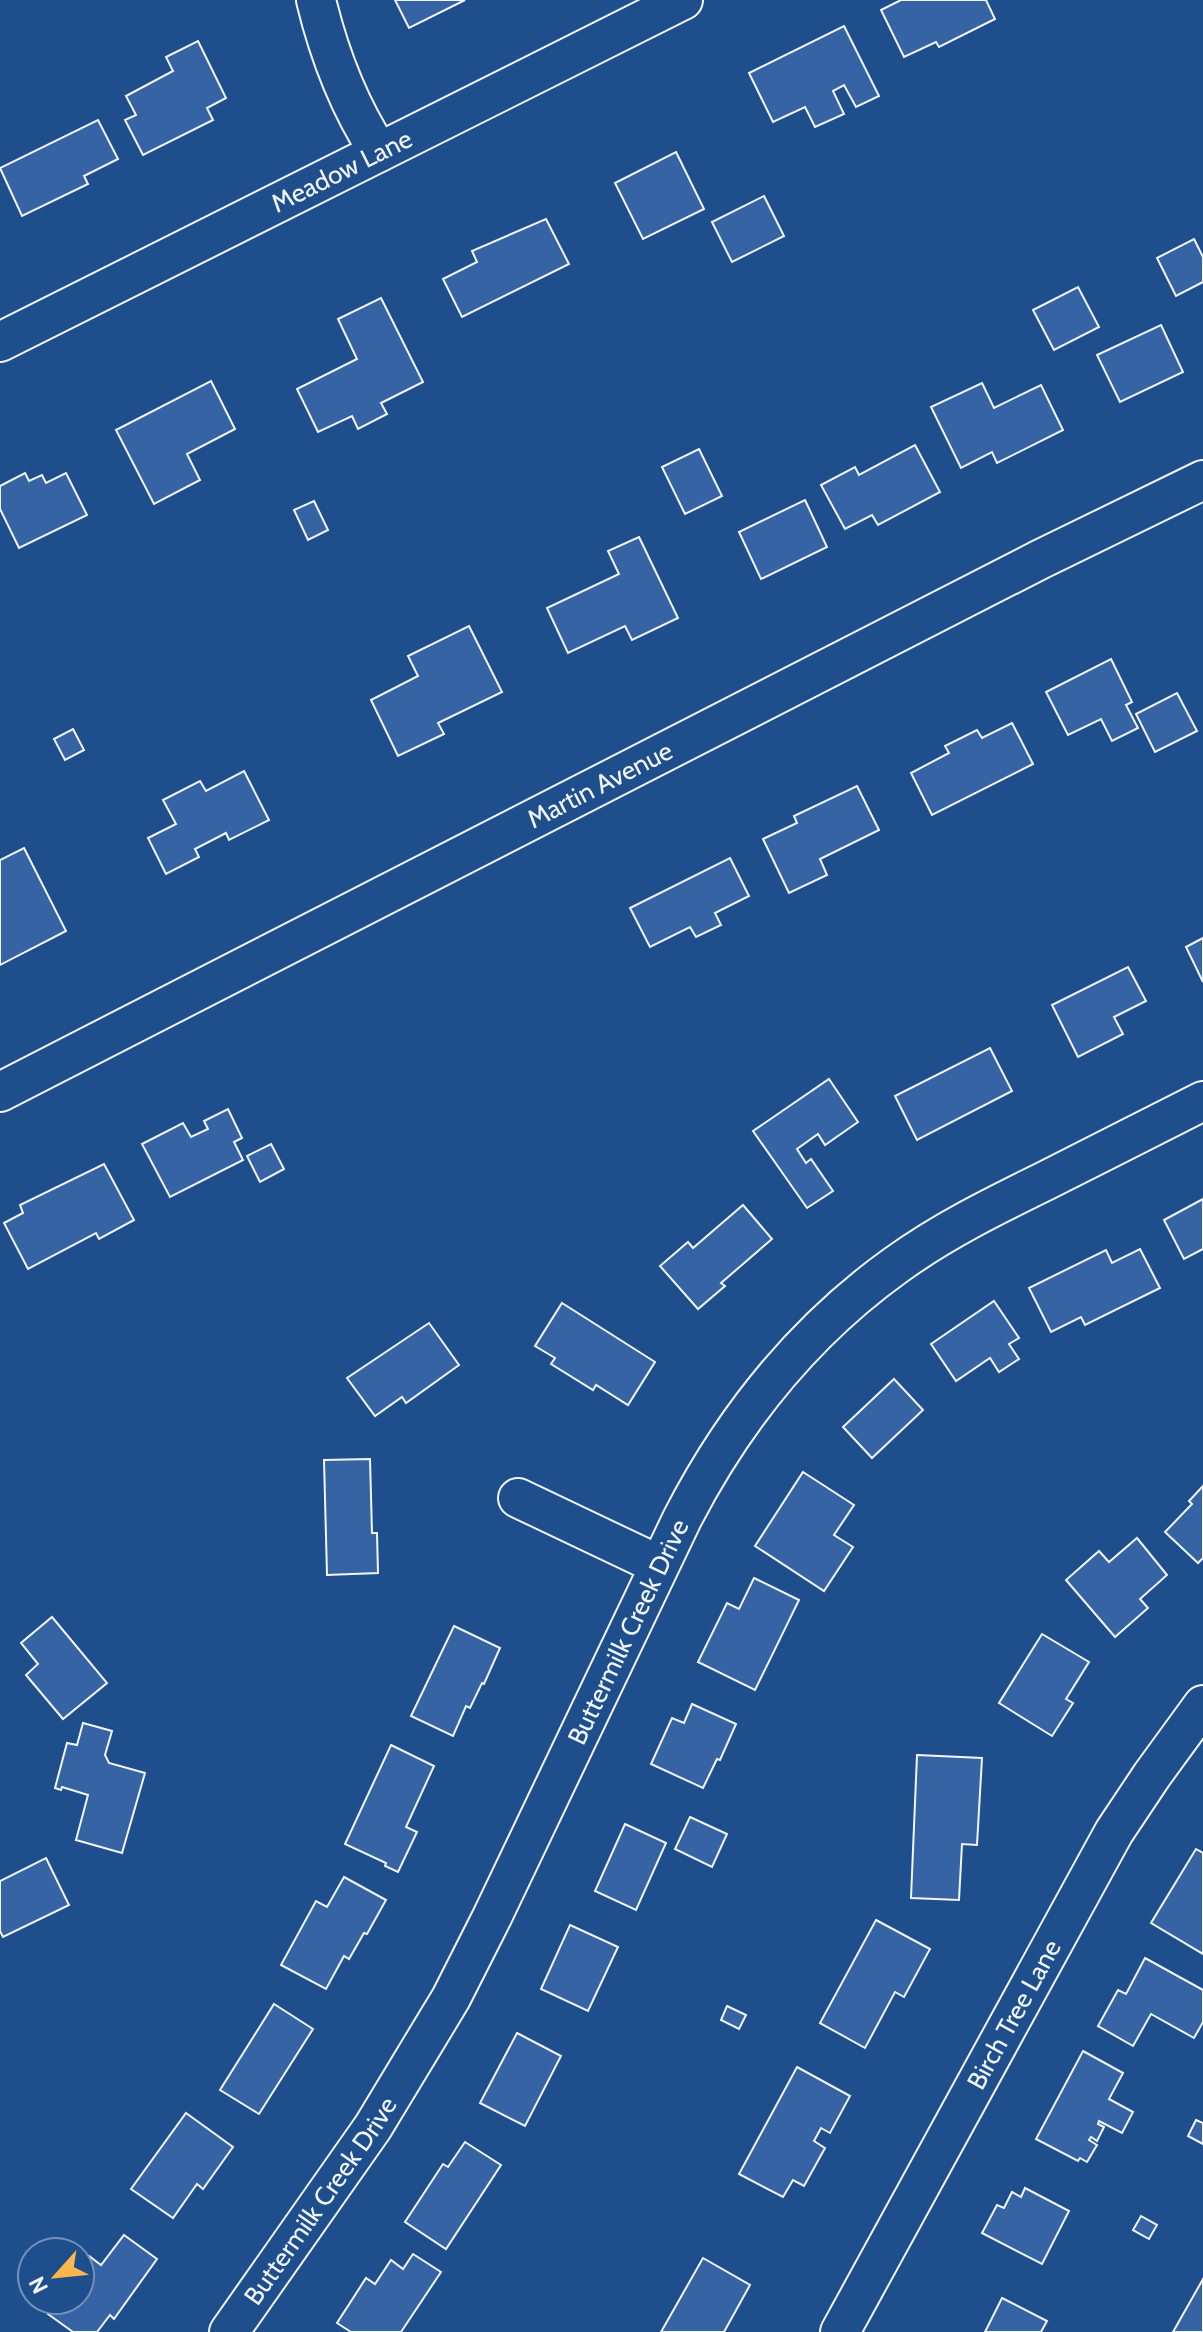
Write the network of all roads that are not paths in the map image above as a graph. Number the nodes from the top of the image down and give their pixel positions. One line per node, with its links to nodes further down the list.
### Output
1 (316, 0): 3 (street)
2 (683, 0): 3 (street, Meadow Lane)
3 (379, 152): 4 (street, Meadow Lane)
4 (0, 342)
5 (1203, 480): 6 (street, Martin Avenue)
6 (0, 1092)
7 (1203, 1101): 9 (street, Buttermilk Creek Drive)
8 (518, 1498): 9 (street)
9 (659, 1565): 11 (street, Buttermilk Creek Drive)
10 (1203, 1705): 12 (street, Birch Tree Lane)
11 (229, 2332)
12 (840, 2332)

